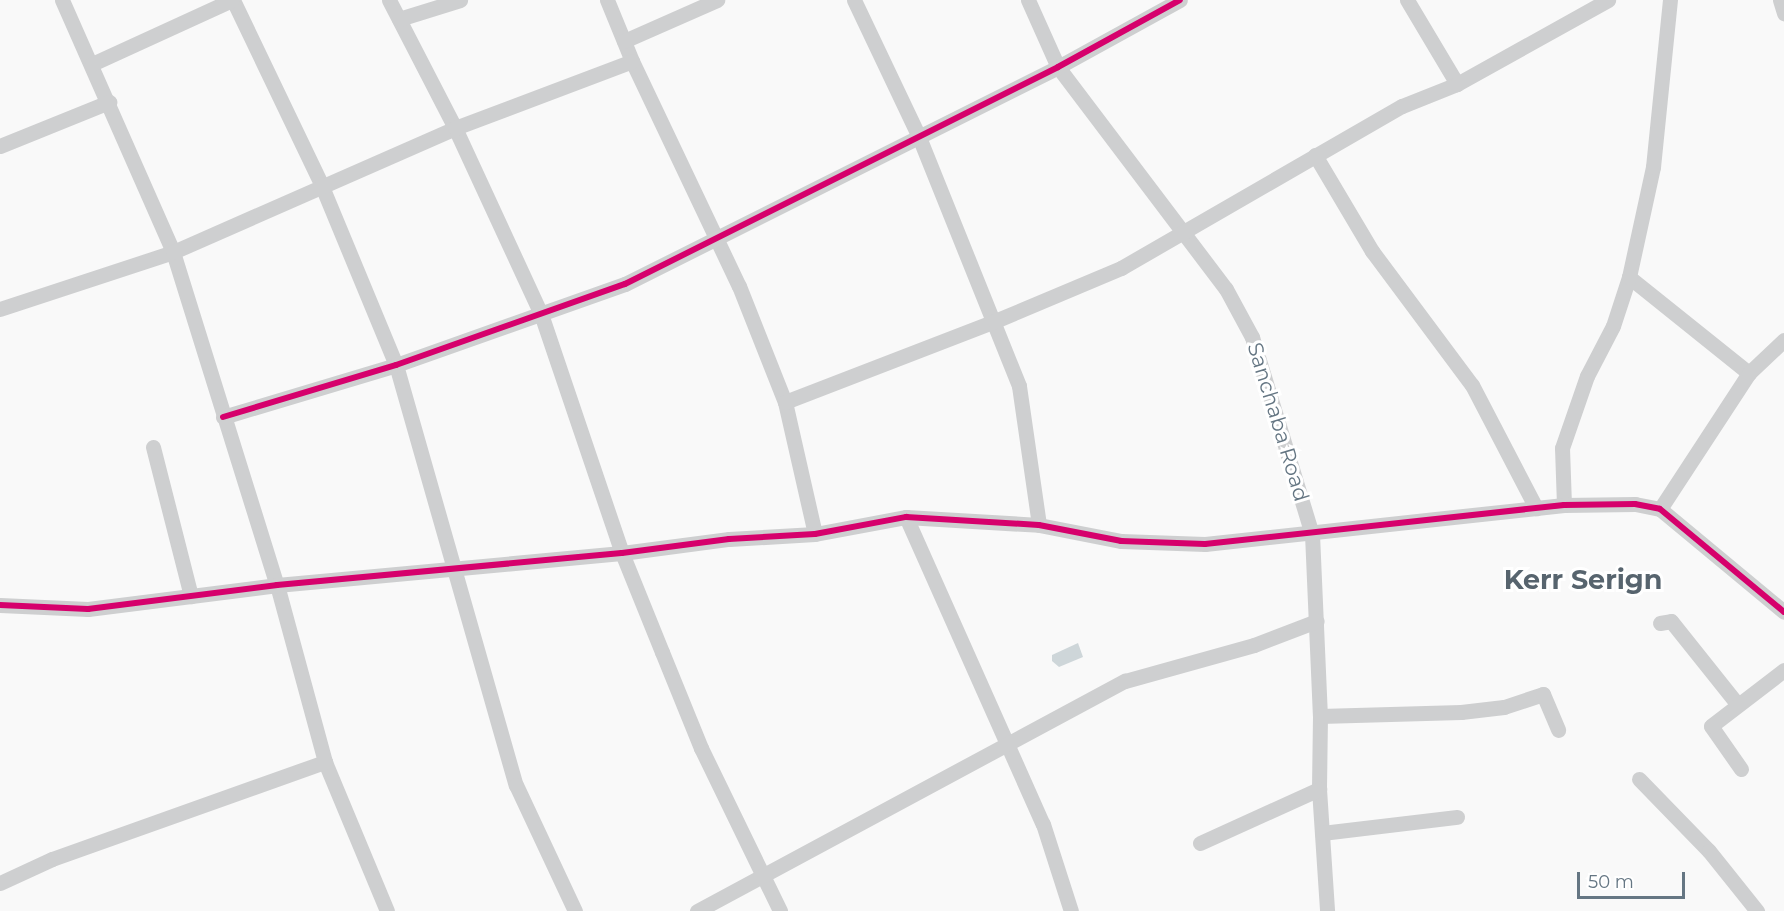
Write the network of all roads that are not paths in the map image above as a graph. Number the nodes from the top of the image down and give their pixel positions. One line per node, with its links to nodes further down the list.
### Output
1 (62, 0): 18 (street)
2 (232, 0): 18 (street); 26 (street)
3 (389, 0): 15 (street)
4 (460, 0): 15 (street)
5 (607, 0): 16 (street)
6 (717, 0): 16 (street)
7 (854, 0): 23 (street)
8 (1028, 0): 19 (street, Sanchaba Road)
9 (1180, 0): 19 (street)
10 (1407, 0): 20 (street)
11 (1608, 0): 20 (street)
12 (1670, 0): 30 (street)
13 (1780, 0): 14 (street)
14 (1784, 13)
15 (399, 19): 22 (street)
16 (624, 40): 17 (street)
17 (632, 61): 22 (street); 28 (street)
18 (92, 64): 21 (street)
19 (1058, 67): 23 (street); 27 (street, Sanchaba Road)
20 (1457, 84): 25 (street)
21 (109, 102): 24 (street); 29 (street)
22 (455, 128): 26 (street); 32 (street)
23 (919, 137): 28 (street); 33 (street)
24 (0, 146)
25 (1315, 155): 27 (street); 41 (street)
26 (321, 184): 29 (street); 35 (street)
27 (1183, 230): 33 (street); 46 (street, Sanchaba Road)
28 (715, 240): 32 (street); 37 (street)
29 (173, 252): 31 (street); 38 (street)
30 (1629, 278): 36 (street); 40 (street)
31 (0, 309)
32 (541, 315): 35 (street); 47 (street)
33 (995, 321): 37 (street); 44 (street)
34 (1784, 340): 36 (street)
35 (396, 365): 38 (street); 48 (street)
36 (1749, 373): 42 (street)
37 (785, 402): 45 (street)
38 (223, 417): 49 (street)
39 (153, 447): 50 (street)
40 (1564, 505): 41 (street); 42 (street)
41 (1536, 508): 46 (street)
42 (1660, 509): 52 (street)
43 (906, 517): 44 (street); 45 (street); 59 (street)
44 (1039, 525): 46 (street)
45 (815, 534): 47 (street)
46 (1312, 534): 53 (street, Sanchaba Road)
47 (622, 553): 48 (street); 67 (street)
48 (452, 570): 49 (street); 70 (street)
49 (277, 585): 50 (street); 60 (street)
50 (191, 596): 51 (street)
51 (0, 605)
52 (1784, 612)
53 (1317, 621): 57 (street, Sanchaba Road); 59 (street)
54 (1660, 623): 56 (street)
55 (1784, 670): 56 (street)
56 (1738, 705): 61 (street)
57 (1320, 716): 58 (street); 63 (street, Sanchaba Road)
58 (1558, 730)
59 (1006, 743): 67 (street); 73 (street)
60 (326, 762): 68 (street); 69 (street)
61 (1741, 769)
62 (1639, 779): 75 (street)
63 (1319, 789): 65 (street, Sanchaba Road); 66 (street)
64 (1457, 817): 65 (street)
65 (1322, 833): 74 (street, Sanchaba Road)
66 (1200, 843)
67 (763, 878): 71 (street); 72 (street)
68 (0, 883)
69 (387, 911)
70 (575, 911)
71 (697, 911)
72 (780, 911)
73 (1071, 911)
74 (1327, 911)
75 (1757, 911)

